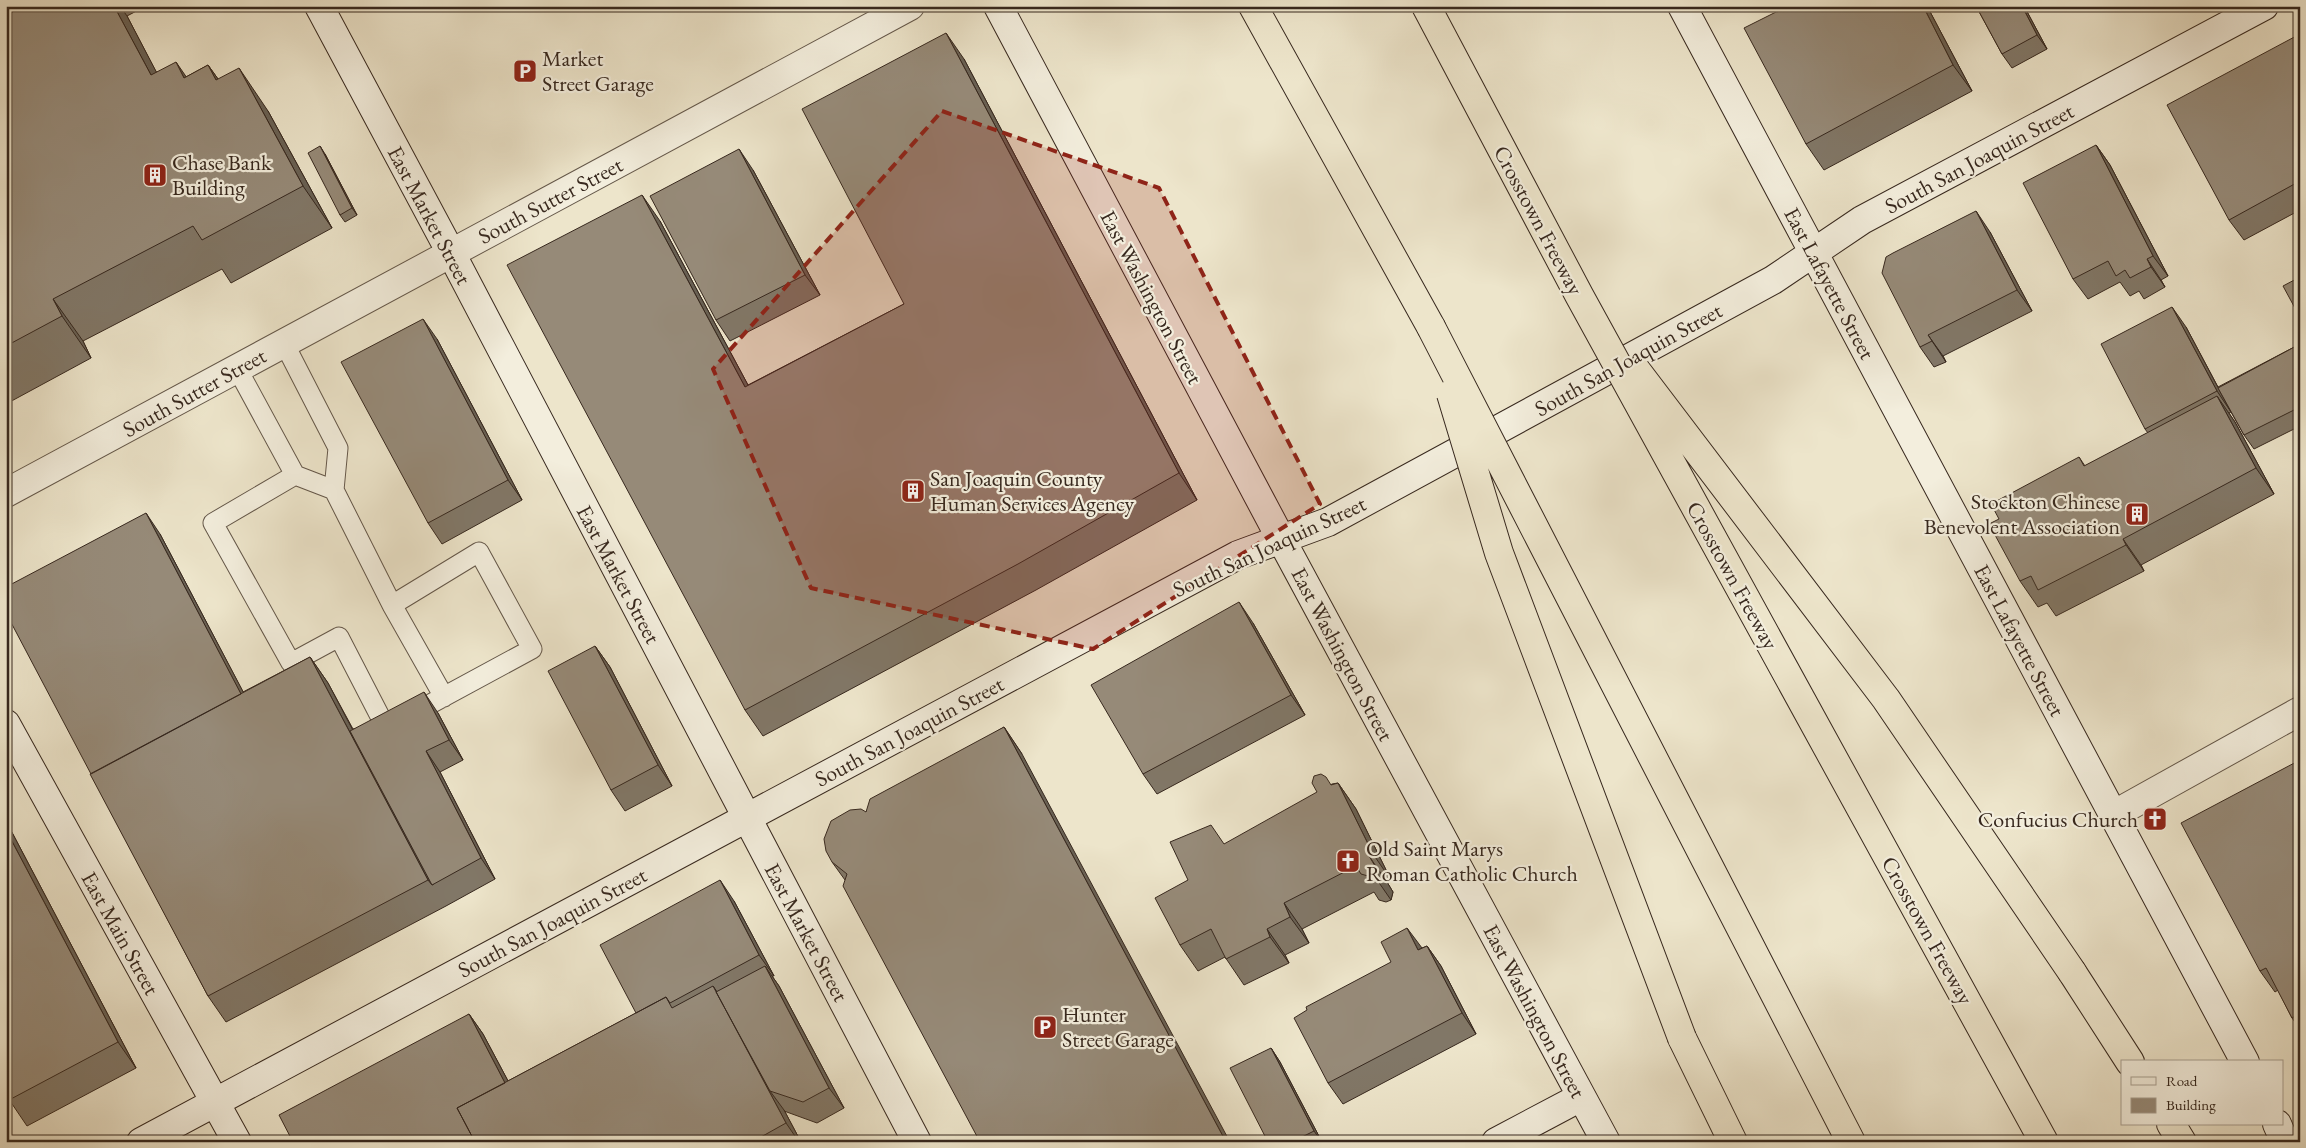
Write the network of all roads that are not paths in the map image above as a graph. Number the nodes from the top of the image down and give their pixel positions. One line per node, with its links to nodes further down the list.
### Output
1 (319, 6): 9 (street, East Market Street)
2 (910, 6): 9 (street, South Sutter Street)
3 (998, 6): 17 (street, East Washington Street)
4 (1253, 6): 11 (highway)
5 (1426, 6): 10 (highway, Crosstown Freeway, bridge)
6 (1682, 6): 8 (street, East Lafayette Street)
7 (2264, 6): 8 (street, South San Joaquin Street)
8 (1814, 252): 17 (street, South San Joaquin Street); 22 (street, East Lafayette Street)
9 (451, 253): 12 (street, South Sutter Street); 23 (street, East Market Street)
10 (1579, 295): 24 (highway, bridge); 36 (highway, Crosstown Freeway, bridge)
11 (1430, 328): 34 (highway, bridge); 35 (highway, bridge)
12 (284, 343): 13 (street, South Sutter Street); 15 (lane)
13 (238, 370): 14 (lane); 16 (street, South Sutter Street)
14 (295, 475): 15 (lane); 19 (lane)
15 (334, 490): 18 (lane)
16 (6, 493)
17 (1281, 539): 23 (street, South San Joaquin Street); 26 (street, East Washington Street)
18 (392, 605): 19 (lane); 19 (lane)
19 (444, 697)
20 (2300, 711): 22 (street)
21 (6, 724): 27 (street, East Main Street)
22 (2113, 815): 25 (street, East Lafayette Street)
23 (746, 818): 27 (street, South San Joaquin Street); 31 (street, East Market Street)
24 (2129, 1060)
25 (2244, 1060)
26 (1581, 1096): 32 (street); 33 (street, East Washington Street)
27 (214, 1102): 29 (street, South San Joaquin Street); 30 (street, East Main Street)
28 (2278, 1126): 37 (street)
29 (140, 1142)
30 (237, 1142)
31 (918, 1142)
32 (1496, 1142)
33 (1606, 1142)
34 (1733, 1142)
35 (1851, 1142)
36 (2044, 1142)
37 (2285, 1142)

